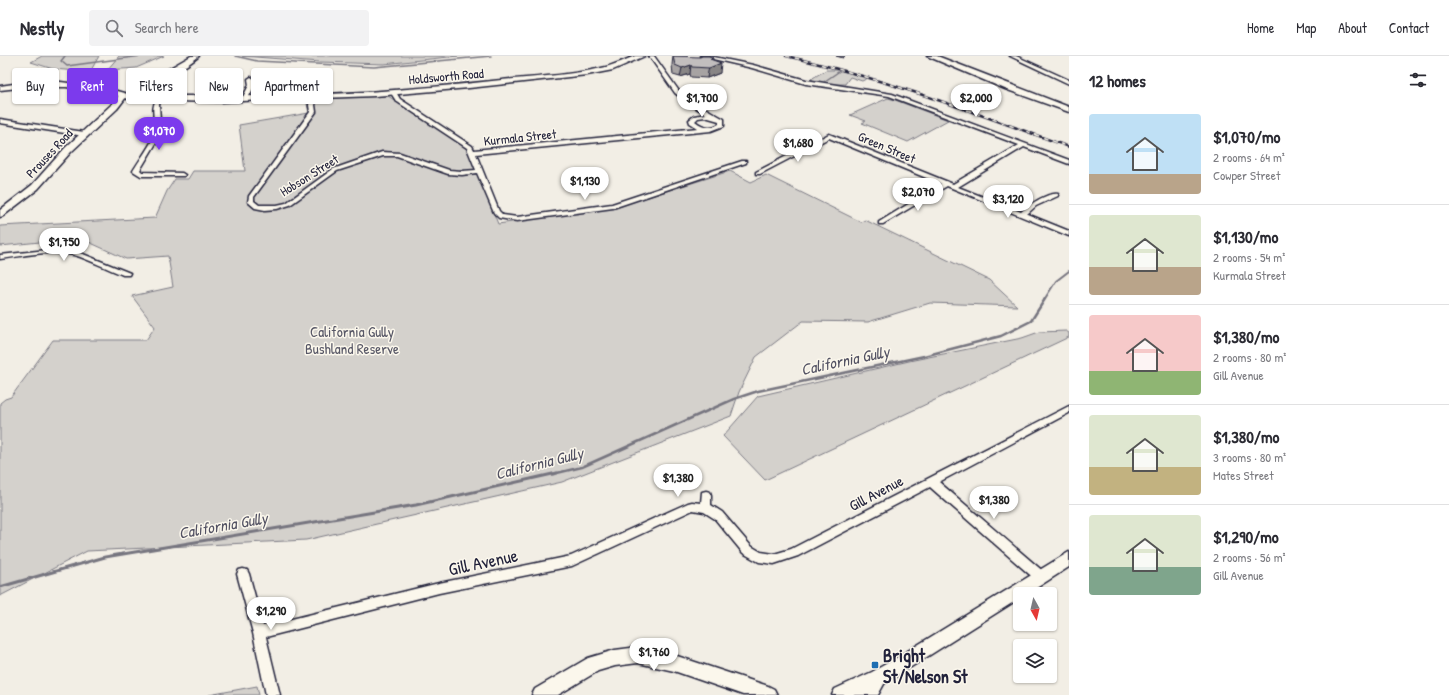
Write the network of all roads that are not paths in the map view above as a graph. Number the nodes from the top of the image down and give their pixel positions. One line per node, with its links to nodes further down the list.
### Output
1 (196, 56): 7 (street, Prouses Road)
2 (641, 56): 12 (main road, Holdsworth Road)
3 (651, 56): 23 (street)
4 (702, 56): 32 (street)
5 (931, 56): 25 (main road)
6 (1012, 56): 8 (street)
7 (176, 68)
8 (1069, 82)
9 (67, 85): 11 (main road, Holdsworth Road)
10 (251, 87): 19 (street)
11 (0, 88)
12 (394, 93): 15 (main road, Holdsworth Road); 33 (street, Kurmala Street)
13 (118, 94): 16 (main road, Holdsworth Road)
14 (126, 95): 16 (main road, Holdsworth Road)
15 (333, 95)
16 (123, 96): 24 (street, Prouses Road)
17 (187, 99): 19 (main road, Holdsworth Road)
18 (126, 100): 24 (street, Prouses Road)
19 (245, 100): 20 (main road, Holdsworth Road)
20 (251, 100)
21 (157, 104): 38 (street)
22 (312, 104): 36 (street, Hobson Street)
23 (694, 104): 26 (street); 27 (street)
24 (114, 107): 31 (street, Prouses Road)
25 (1069, 110)
26 (718, 118): 27 (street); 29 (street)
27 (692, 119): 29 (street); 30 (street, Kurmala Street)
28 (0, 121): 31 (street)
29 (708, 129): 30 (street, Kurmala Street)
30 (669, 133): 33 (street, Kurmala Street)
31 (84, 134): 42 (street, Prouses Road)
32 (1024, 145): 35 (street); 40 (street)
33 (473, 152): 36 (street)
34 (744, 162): 36 (street)
35 (1069, 162)
36 (480, 171)
37 (758, 173): 39 (street, Green Street)
38 (182, 175)
39 (946, 184): 40 (street, Green Street); 44 (street)
40 (953, 187): 43 (street, Green Street)
41 (1056, 194): 43 (street)
42 (0, 214)
43 (1022, 215): 45 (street, Green Street)
44 (881, 223)
45 (1069, 234)
46 (0, 257): 47 (street)
47 (126, 273)
48 (1069, 409): 49 (street, Gill Avenue)
49 (931, 481): 51 (street, Gill Avenue); 54 (street)
50 (706, 495): 51 (street)
51 (706, 507): 55 (street, Gill Avenue)
52 (1069, 559): 54 (street)
53 (243, 574): 55 (street)
54 (1041, 577): 56 (street)
55 (259, 633): 57 (street)
56 (878, 678): 60 (street); 62 (street)
57 (273, 695)
58 (541, 695): 59 (street)
59 (768, 695)
60 (840, 695): 61 (street)
61 (848, 695)
62 (868, 695)

